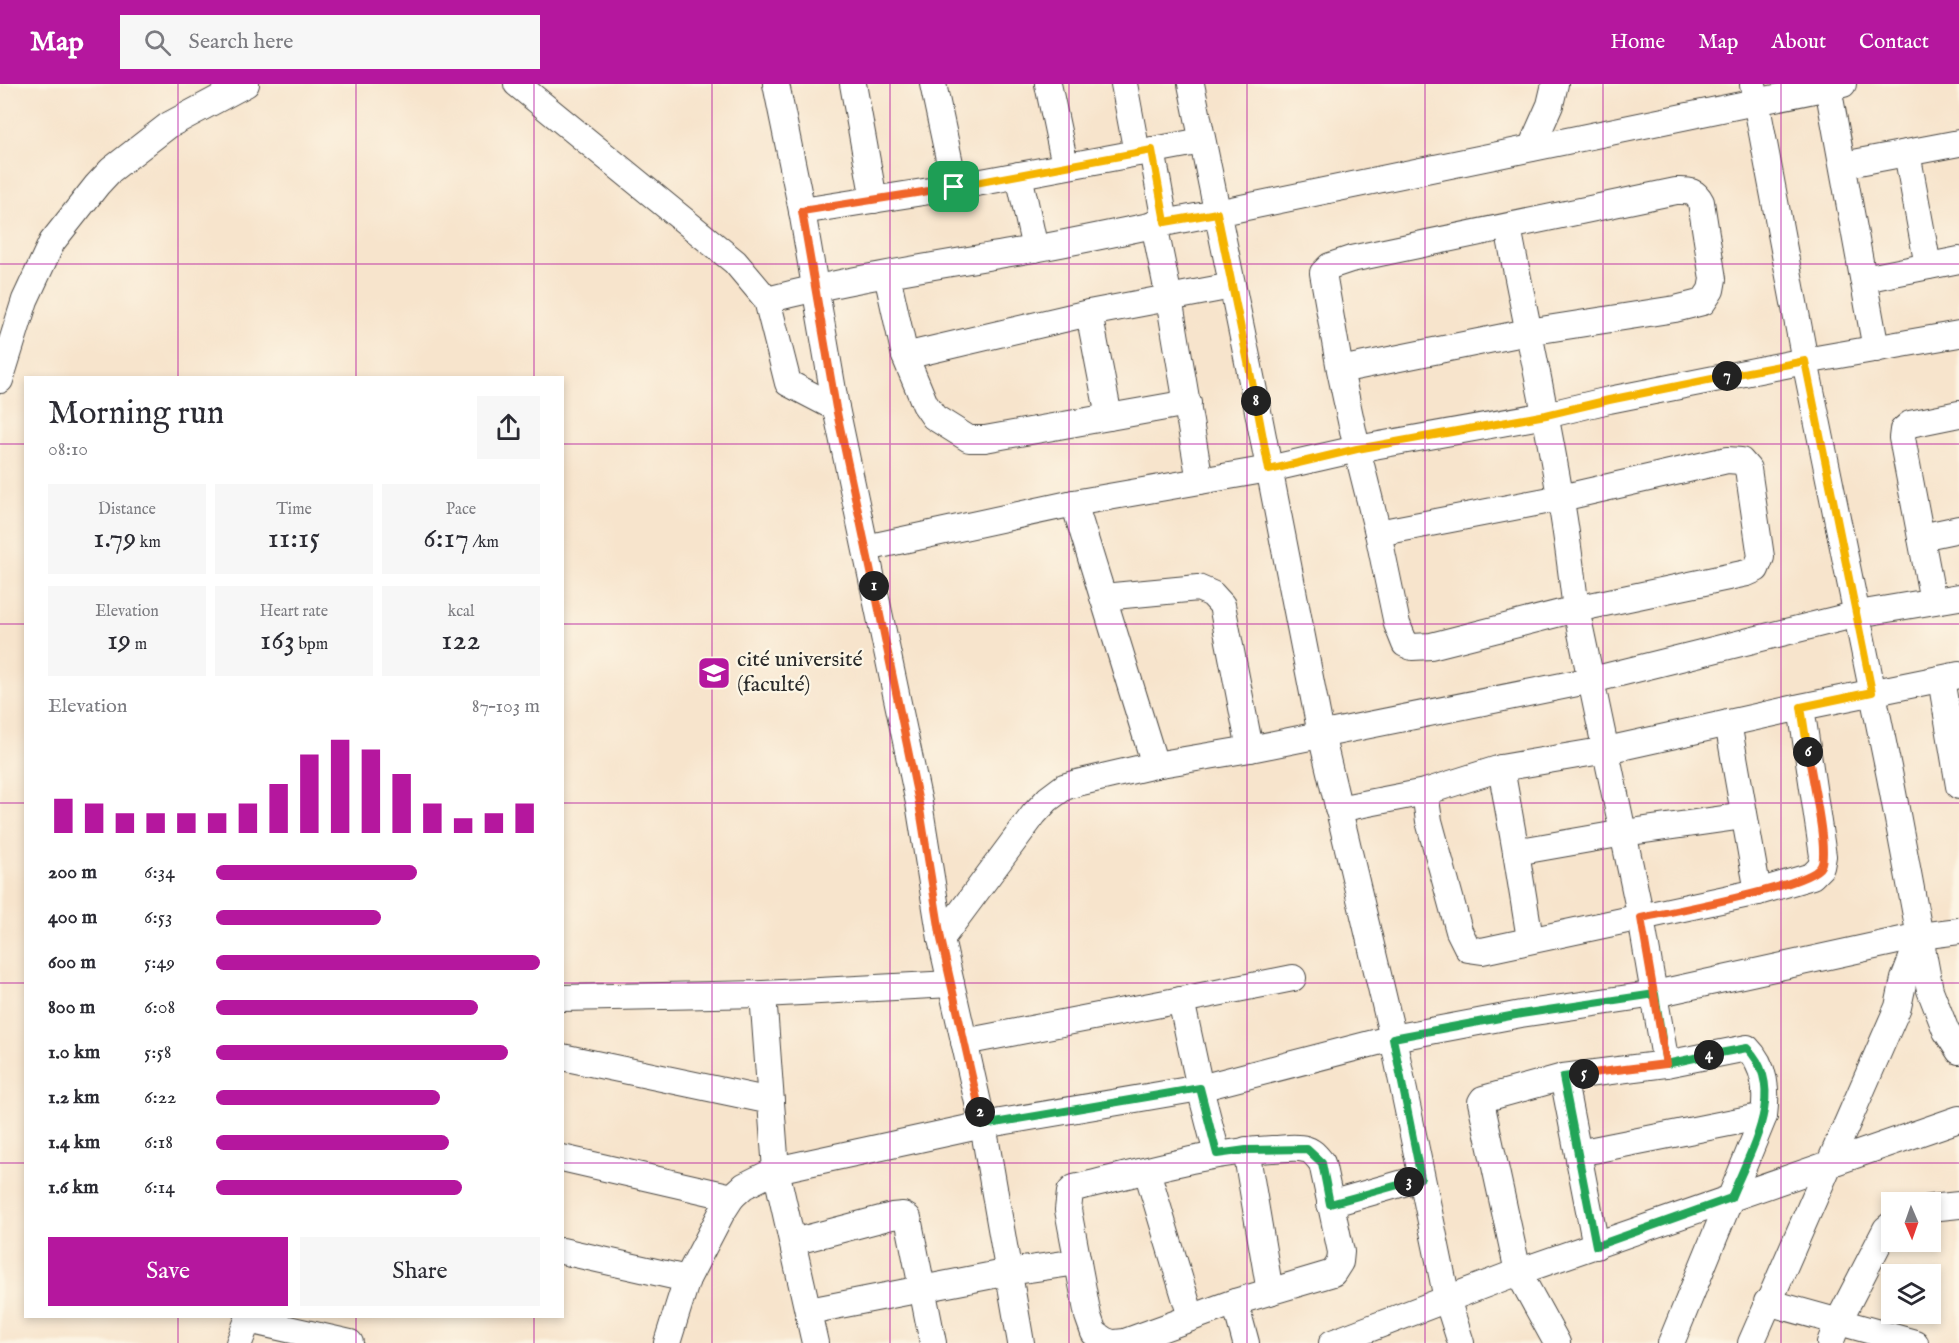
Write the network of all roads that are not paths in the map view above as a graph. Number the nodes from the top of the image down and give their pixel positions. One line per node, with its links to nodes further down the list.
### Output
1 (246, 84): 42 (street)
2 (517, 84): 34 (street)
3 (776, 84): 22 (street)
4 (853, 84): 21 (street)
5 (933, 84): 20 (street)
6 (1048, 84): 17 (street)
7 (1124, 84): 15 (street)
8 (1191, 84): 12 (street)
9 (1555, 84): 14 (street)
10 (1835, 85): 11 (street); 18 (street)
11 (1755, 92): 14 (street); 40 (street)
12 (1202, 141): 15 (street); 23 (street)
13 (1959, 143): 16 (street)
14 (1531, 148): 23 (street)
15 (1144, 151): 17 (street); 24 (street)
16 (1907, 153): 18 (street); 28 (street)
17 (1065, 165): 19 (street)
18 (1844, 165): 30 (street)
19 (1019, 175): 20 (street); 26 (street)
20 (954, 187): 21 (street)
21 (874, 200): 22 (street)
22 (802, 211): 32 (street)
23 (1217, 213): 24 (street); 31 (street)
24 (1160, 223): 26 (street); 33 (street)
25 (1508, 227): 36 (street); 36 (street); 41 (street)
26 (1035, 249): 29 (street)
27 (1959, 260): 28 (street)
28 (1928, 266): 30 (street)
29 (887, 275): 32 (street); 39 (street)
30 (1864, 279): 38 (street)
31 (1232, 286): 33 (street); 49 (street)
32 (814, 288): 34 (street); 44 (street)
33 (1170, 298): 35 (street); 43 (street)
34 (767, 300): 44 (street)
35 (1089, 313): 39 (street); 47 (street)
36 (1528, 332): 41 (street); 46 (street)
37 (1959, 334): 38 (street)
38 (1876, 348): 40 (street)
39 (905, 356): 47 (street)
40 (1805, 361): 46 (street); 61 (street)
41 (1340, 370): 48 (street)
42 (0, 381)
43 (1188, 403): 47 (street); 50 (street)
44 (836, 408): 56 (street)
45 (1959, 414): 55 (street)
46 (1546, 415): 48 (street); 51 (street)
47 (1109, 417)
48 (1357, 449): 49 (street); 54 (street)
49 (1269, 470): 50 (street); 67 (street)
50 (1200, 481): 52 (street)
51 (1561, 498): 54 (street); 60 (street); 60 (street)
52 (1074, 502): 56 (street); 57 (street)
53 (1959, 530): 55 (street)
54 (1378, 533): 60 (street)
55 (1921, 537): 59 (street)
56 (866, 549): 82 (street)
57 (1103, 597): 68 (street); 70 (street)
58 (1959, 597): 59 (street)
59 (1933, 601): 61 (street)
60 (1576, 609): 63 (street)
61 (1858, 614): 63 (street); 64 (street)
62 (1950, 677): 64 (street); 72 (street)
63 (1592, 680): 67 (street); 69 (street)
64 (1872, 692): 65 (street); 81 (street)
65 (1801, 707): 66 (street); 78 (street)
66 (1728, 723): 69 (street); 75 (street)
67 (1321, 734): 68 (street); 74 (street)
68 (1250, 749): 70 (street)
69 (1607, 750): 71 (street); 76 (street)
70 (1155, 765): 82 (street)
71 (1501, 768): 73 (street); 77 (street)
72 (1959, 786)
73 (1425, 792): 74 (street); 83 (street)
74 (1338, 809): 90 (street)
75 (1744, 816): 76 (street); 78 (street)
76 (1624, 833): 77 (street); 79 (street)
77 (1516, 852): 83 (street)
78 (1758, 892): 79 (street)
79 (1641, 918): 83 (street); 87 (street)
80 (1959, 931): 81 (street)
81 (1920, 936): 87 (street); 92 (street); 105 (street)
82 (941, 939): 85 (street)
83 (1530, 939)
84 (1293, 978): 89 (street)
85 (951, 984): 86 (street); 91 (street)
86 (763, 994): 88 (street); 97 (street)
87 (1655, 994): 90 (street); 94 (street)
88 (564, 998)
89 (1181, 1000): 91 (street); 96 (street)
90 (1393, 1038): 96 (street); 108 (street)
91 (964, 1042): 100 (street)
92 (1959, 1051)
93 (564, 1057): 97 (street)
94 (1666, 1064): 95 (street); 98 (street)
95 (1563, 1077): 102 (street); 120 (street)
96 (1200, 1088): 100 (street); 103 (street)
97 (771, 1101): 106 (street)
98 (1764, 1116): 102 (street); 110 (street)
99 (1959, 1119): 105 (street)
100 (983, 1125): 106 (street); 119 (street)
101 (1246, 1150): 103 (street); 111 (street); 123 (street)
102 (1578, 1153): 116 (street)
103 (1217, 1154): 107 (street)
104 (564, 1158): 109 (street)
105 (1829, 1165): 110 (street); 126 (street)
106 (776, 1170): 109 (street); 115 (street)
107 (1147, 1171): 118 (street); 128 (street)
108 (1421, 1178): 111 (street); 124 (street)
109 (732, 1197): 121 (street)
110 (1731, 1198): 116 (street); 141 (street)
111 (1330, 1204): 123 (street)
112 (1959, 1205): 113 (street)
113 (1941, 1207)
114 (1881, 1239): 130 (street)
115 (793, 1242): 122 (street); 127 (street)
116 (1596, 1246): 120 (street)
117 (564, 1251): 121 (street)
118 (1077, 1262): 119 (street); 136 (street)
119 (1009, 1272): 122 (street); 135 (street)
120 (1518, 1272): 124 (street); 140 (street)
121 (687, 1279): 132 (street)
122 (922, 1289): 127 (street); 134 (street)
123 (1270, 1292): 125 (street)
124 (1447, 1299): 138 (street); 139 (street)
125 (1235, 1302): 128 (street); 137 (street)
126 (1767, 1302): 130 (street); 142 (street)
127 (809, 1311): 133 (street)
128 (1191, 1317): 136 (street)
129 (245, 1326): 131 (street)
130 (1834, 1332): 143 (street)
131 (350, 1343)
132 (667, 1343)
133 (815, 1343)
134 (933, 1343)
135 (1022, 1343)
136 (1114, 1343)
137 (1246, 1343)
138 (1332, 1343)
139 (1461, 1343)
140 (1557, 1343)
141 (1671, 1343)
142 (1751, 1343)
143 (1915, 1343)

